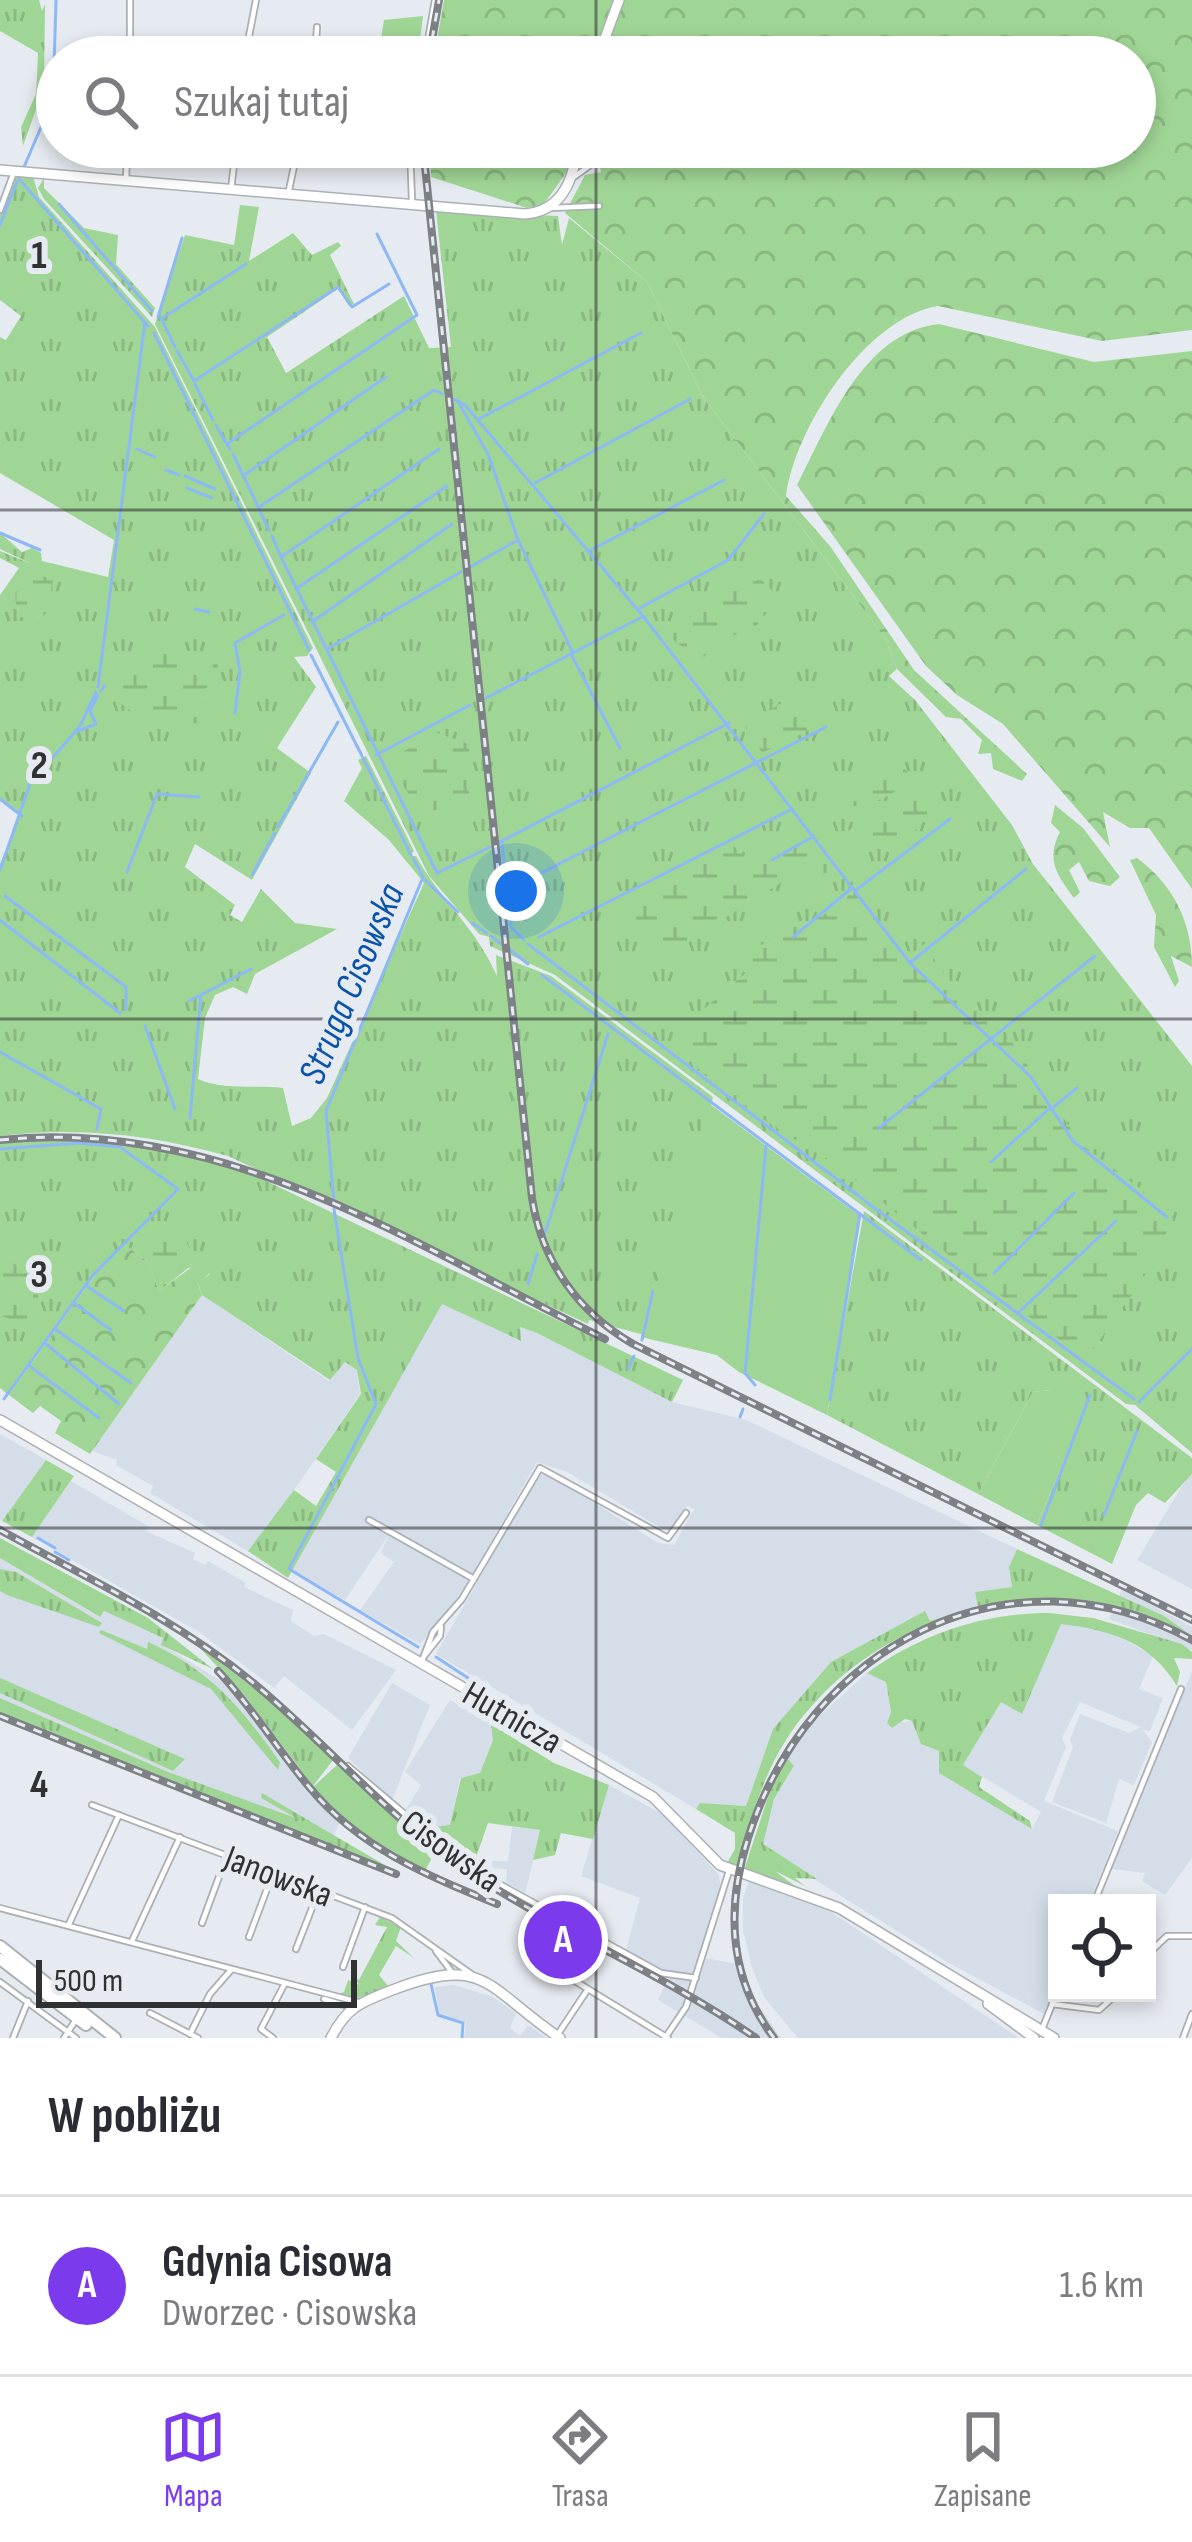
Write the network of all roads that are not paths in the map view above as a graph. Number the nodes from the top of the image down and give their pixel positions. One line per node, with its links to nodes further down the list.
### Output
1 (130, 0): 6 (street)
2 (256, 0): 7 (street)
3 (435, 0): 9 (street)
4 (619, 0): 10 (main road)
5 (317, 27): 8 (street)
6 (130, 36)
7 (249, 36)
8 (316, 36)
9 (429, 36)
10 (606, 36)
11 (126, 168): 20 (street)
12 (234, 168): 21 (street)
13 (294, 168): 22 (street)
14 (411, 168): 23 (street)
15 (575, 168): 19 (main road)
16 (587, 168): 19 (street)
17 (0, 170): 18 (main road)
18 (14, 172): 20 (main road); 26 (street)
19 (574, 177): 25 (main road)
20 (126, 182): 21 (main road)
21 (231, 190): 22 (main road)
22 (288, 195): 23 (main road)
23 (412, 204): 25 (main road)
24 (599, 206): 25 (street)
25 (551, 208)
26 (0, 210)
27 (0, 1416): 31 (main road, Hutnicza)
28 (686, 1513): 30 (street)
29 (369, 1520): 30 (street)
30 (474, 1579): 31 (street)
31 (422, 1660): 38 (main road, Hutnicza)
32 (1181, 1689): 41 (street)
33 (347, 1766): 59 (street, Cisowska)
34 (92, 1805): 35 (street, Janowska)
35 (119, 1815): 36 (street, Janowska); 45 (street)
36 (180, 1838): 37 (street, Janowska); 48 (street)
37 (227, 1855): 39 (street, Janowska); 44 (street)
38 (730, 1870): 59 (street); 76 (main road, Hutnicza)
39 (273, 1873): 40 (street, Janowska); 47 (street)
40 (319, 1890): 42 (street, Janowska); 52 (street)
41 (1098, 1894)
42 (365, 1907): 50 (street, Janowska); 55 (street)
43 (0, 1908): 45 (street)
44 (202, 1923)
45 (68, 1926): 48 (street)
46 (1192, 1936): 51 (street)
47 (248, 1937)
48 (131, 1943): 56 (street)
49 (0, 1946): 83 (main road)
50 (433, 1946): 53 (street, Janowska); 63 (street, Janowska)
51 (1156, 1946)
52 (296, 1949)
53 (441, 1957): 57 (street); 58 (street, Janowska)
54 (0, 1959): 74 (main road)
55 (343, 1967)
56 (231, 1970): 64 (street); 77 (street)
57 (436, 1973): 58 (main road); 62 (main road)
58 (454, 1974): 62 (main road); 63 (main road)
59 (695, 1978): 79 (street)
60 (575, 1981): 65 (street)
61 (0, 1982): 67 (street)
62 (414, 1982): 72 (main road)
63 (482, 1982): 78 (main road)
64 (284, 1984): 66 (street); 84 (street)
65 (588, 1989): 78 (street); 79 (street)
66 (320, 1996): 69 (street); 72 (street)
67 (28, 2001): 75 (street); 80 (street)
68 (1108, 2002): 70 (street)
69 (335, 2004): 72 (street); 72 (street)
70 (1052, 2004): 76 (street)
71 (150, 2013): 77 (street)
72 (348, 2014)
73 (1192, 2014): 86 (street)
74 (77, 2018): 75 (street); 82 (main road)
75 (66, 2035): 81 (street)
76 (1038, 2035): 85 (main road, Hutnicza)
77 (194, 2036)
78 (558, 2037)
79 (666, 2037)
80 (13, 2038)
81 (76, 2038)
82 (103, 2038)
83 (115, 2038)
84 (273, 2038)
85 (1054, 2038)
86 (1183, 2038)

